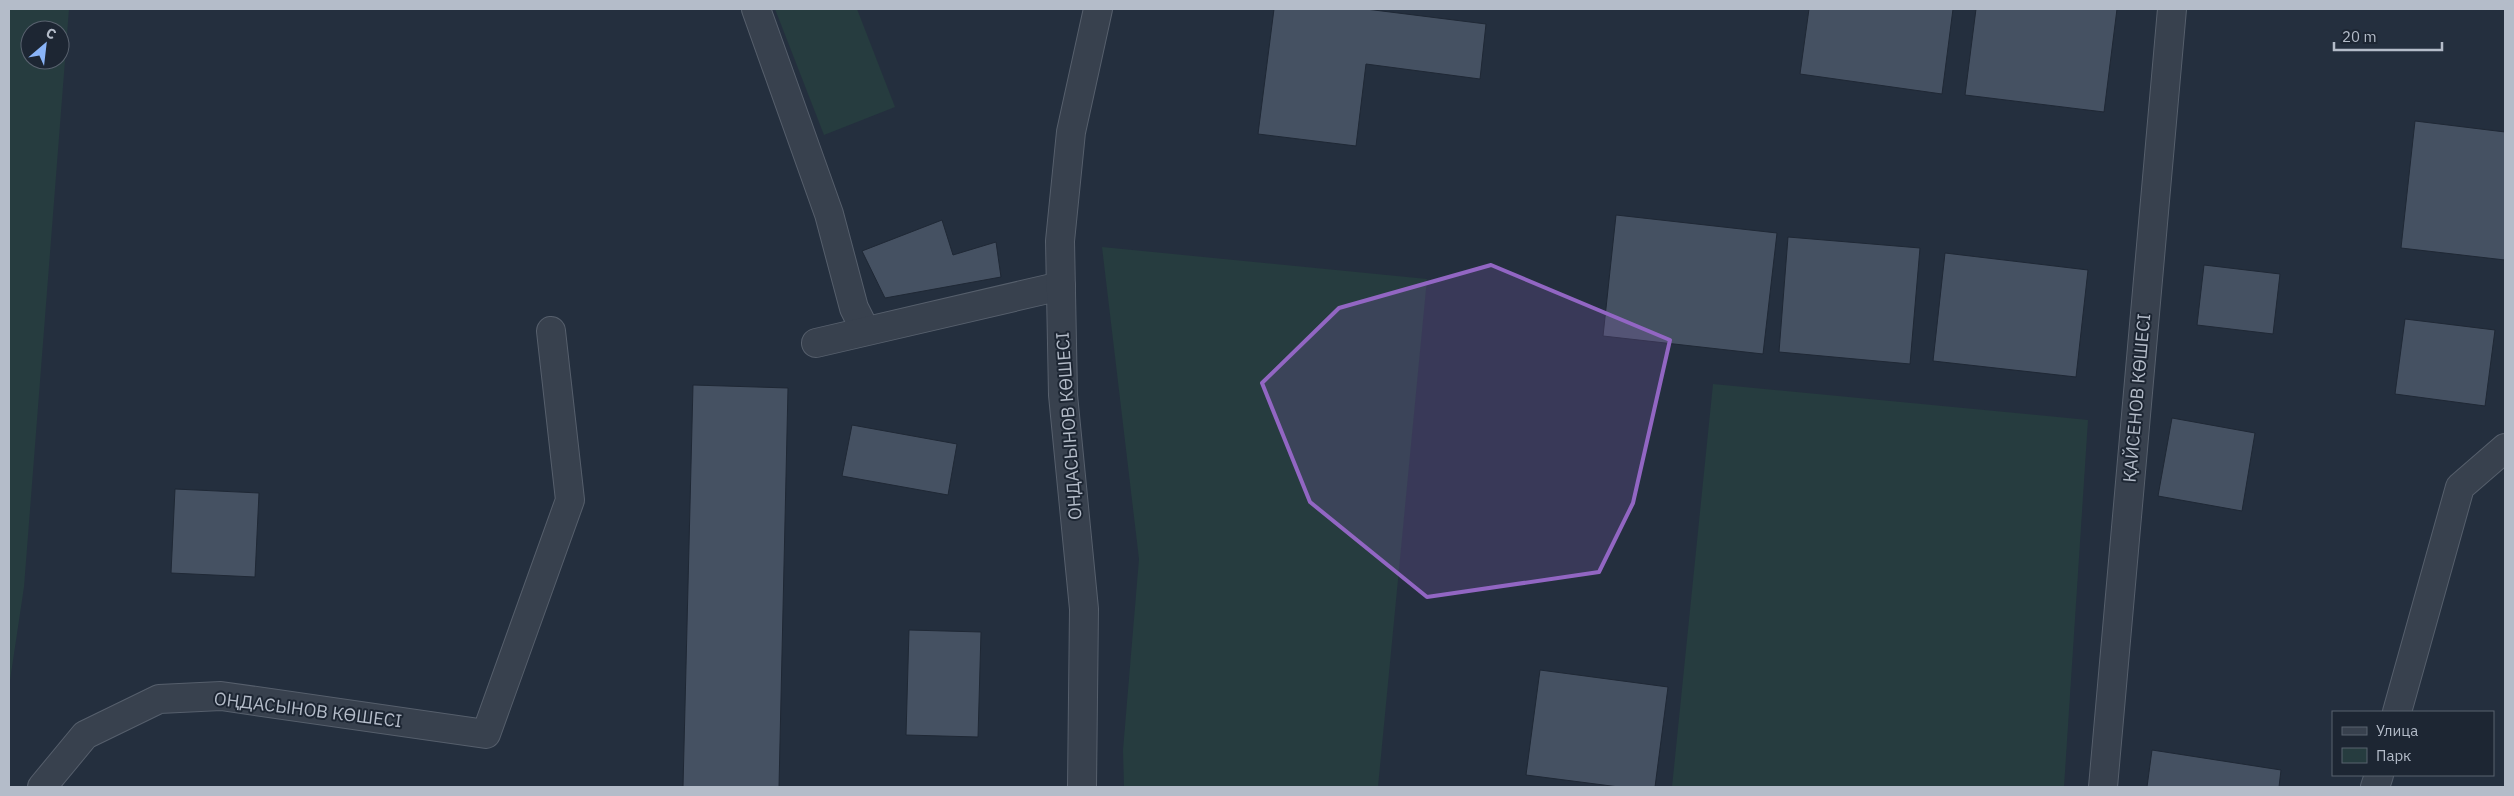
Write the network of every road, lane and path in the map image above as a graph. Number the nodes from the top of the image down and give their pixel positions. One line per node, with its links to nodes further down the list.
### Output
1 (756, 9): 5 (street)
2 (1098, 9): 4 (street, ОНДАСЫНОВ КӨШЕСІ)
3 (2172, 9): 12 (street, ҚАЙСЕНОВ КӨШЕСІ)
4 (1060, 286): 5 (street); 11 (street, ОНДАСЫНОВ КӨШЕСІ)
5 (865, 330): 7 (street)
6 (551, 331): 10 (street, ОҢДАСЫНОВ КӨШЕСІ)
7 (816, 343)
8 (2505, 448): 9 (street)
9 (2396, 711)
10 (42, 787)
11 (1082, 787)
12 (2102, 787)

